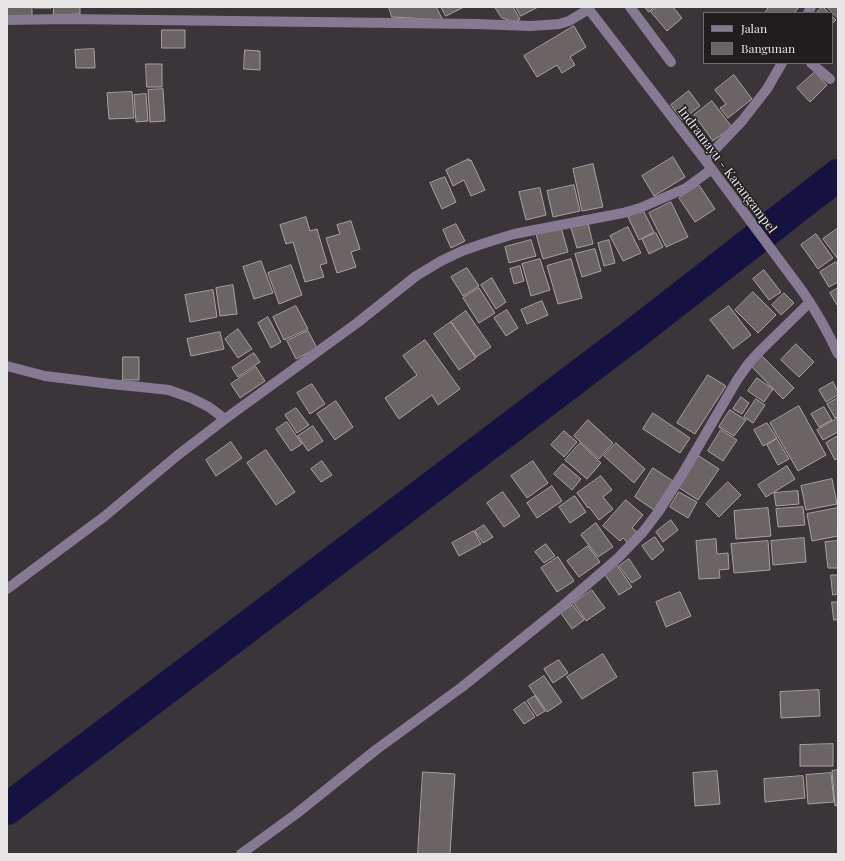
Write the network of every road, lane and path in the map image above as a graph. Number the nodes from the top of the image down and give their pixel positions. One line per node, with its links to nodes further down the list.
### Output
1 (630, 7): 4 (street)
2 (588, 8): 3 (street); 8 (street, Indramayu - Karangampel)
3 (7, 20)
4 (671, 62)
5 (781, 64): 8 (street)
6 (812, 64): 7 (street)
7 (830, 79)
8 (705, 160): 9 (street, Indramayu - Karangampel)
9 (712, 169): 10 (street, Indramayu - Karangampel); 13 (street)
10 (810, 302): 11 (street, Indramayu - Karangampel); 15 (street)
11 (838, 354)
12 (7, 366): 13 (street)
13 (225, 418): 14 (street)
14 (7, 589)
15 (241, 854)

